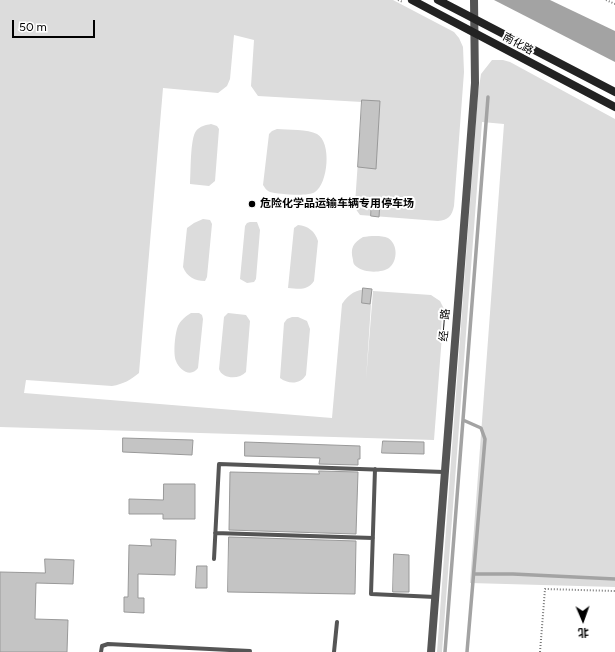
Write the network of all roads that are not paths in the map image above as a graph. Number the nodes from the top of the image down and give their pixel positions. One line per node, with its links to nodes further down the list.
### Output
1 (412, 0): 5 (main road, 南化路)
2 (438, 0): 4 (main road, 南化路)
3 (474, 0): 4 (street, 经一路)
4 (474, 18): 5 (street, 经一路); 6 (main road, 南化路)
5 (474, 33): 7 (main road, 南化路); 9 (street, 经一路)
6 (615, 92)
7 (615, 107)
8 (375, 469): 9 (lane); 10 (lane); 11 (lane)
9 (444, 472): 13 (street, 经一路)
10 (216, 533): 11 (lane); 12 (lane)
11 (373, 538): 13 (lane)
12 (214, 559)
13 (435, 597): 18 (street, 经一路)
14 (337, 622): 17 (lane)
15 (250, 651): 16 (lane)
16 (101, 652)
17 (334, 652)
18 (431, 652)

